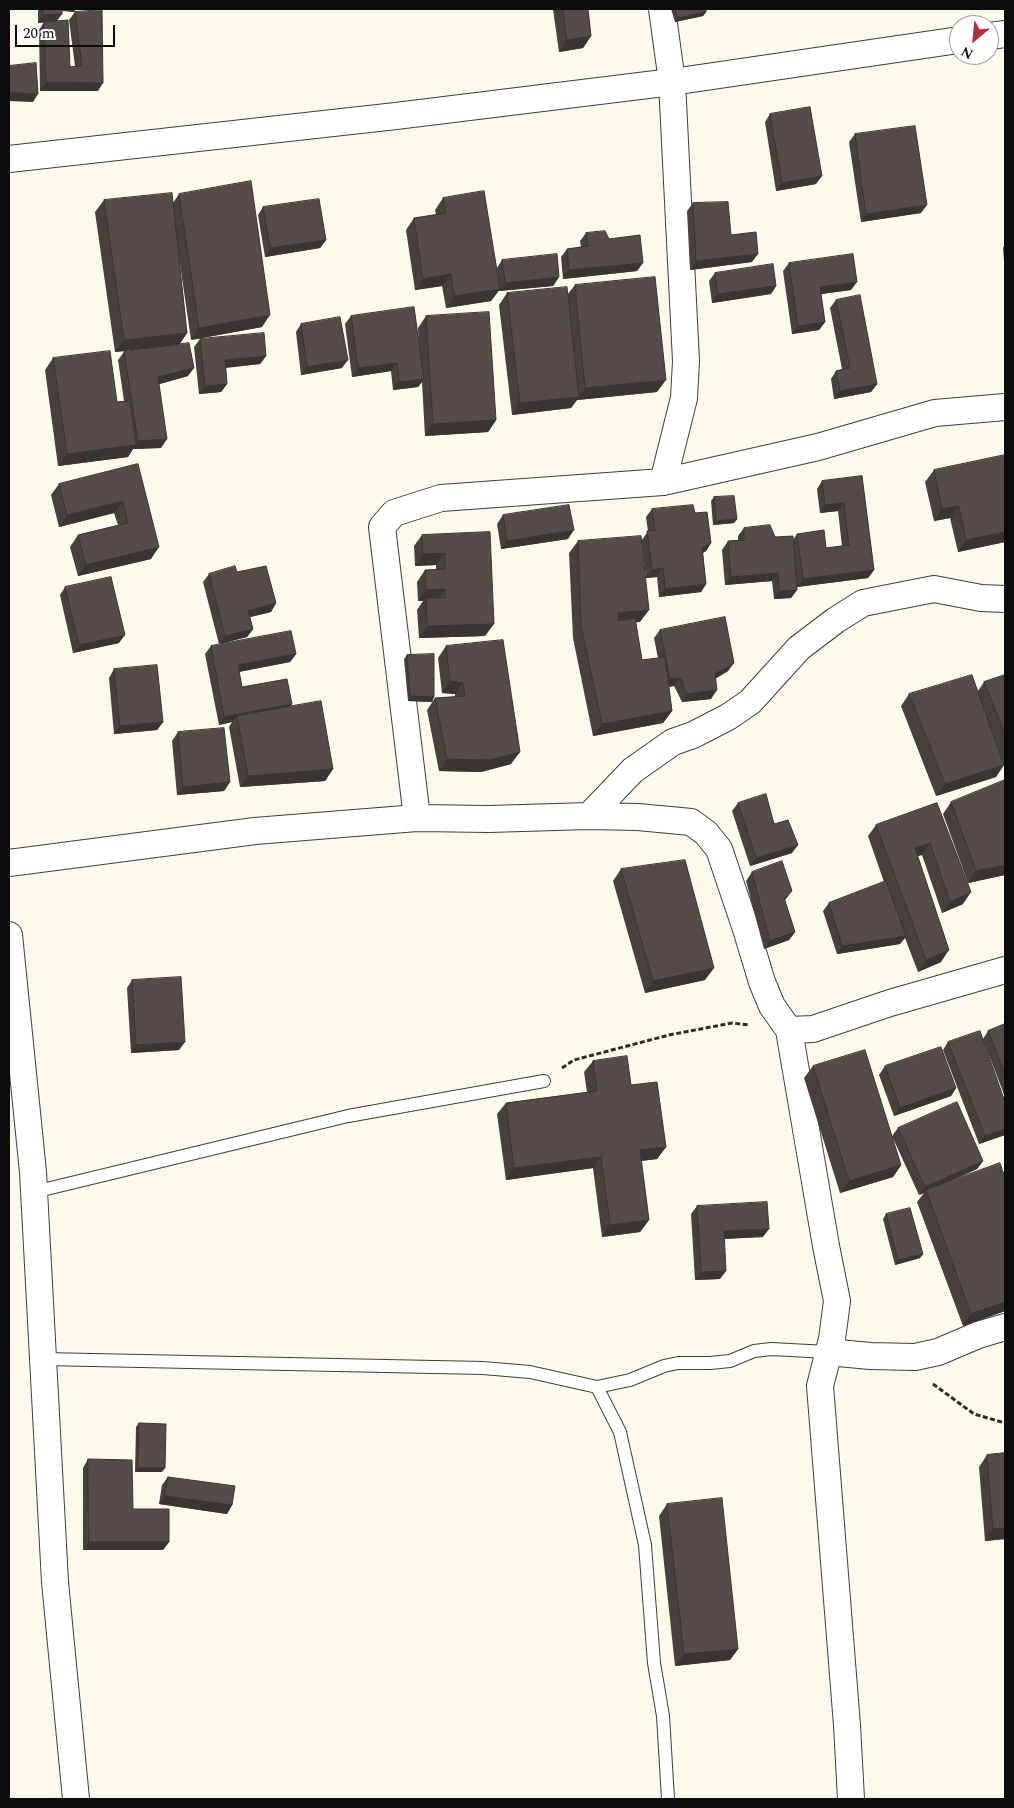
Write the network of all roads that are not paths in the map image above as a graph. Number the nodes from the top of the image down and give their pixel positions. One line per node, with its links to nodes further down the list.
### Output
1 (662, 9): 3 (street)
2 (949, 41): 3 (street)
3 (672, 82): 4 (street); 6 (street)
4 (9, 159)
5 (1005, 407): 6 (street)
6 (663, 482): 9 (street)
7 (1005, 599): 8 (street)
8 (589, 816): 9 (street); 13 (street)
9 (417, 818): 10 (street)
10 (9, 863)
11 (9, 935): 15 (street)
12 (1005, 970): 13 (street)
13 (789, 1030): 17 (street)
14 (544, 1081): 15 (lane)
15 (34, 1192): 18 (street)
16 (1005, 1328): 17 (street)
17 (828, 1352): 19 (lane); 22 (street)
18 (43, 1359): 19 (lane); 20 (street)
19 (597, 1387): 21 (lane)
20 (76, 1799)
21 (668, 1799)
22 (851, 1799)

